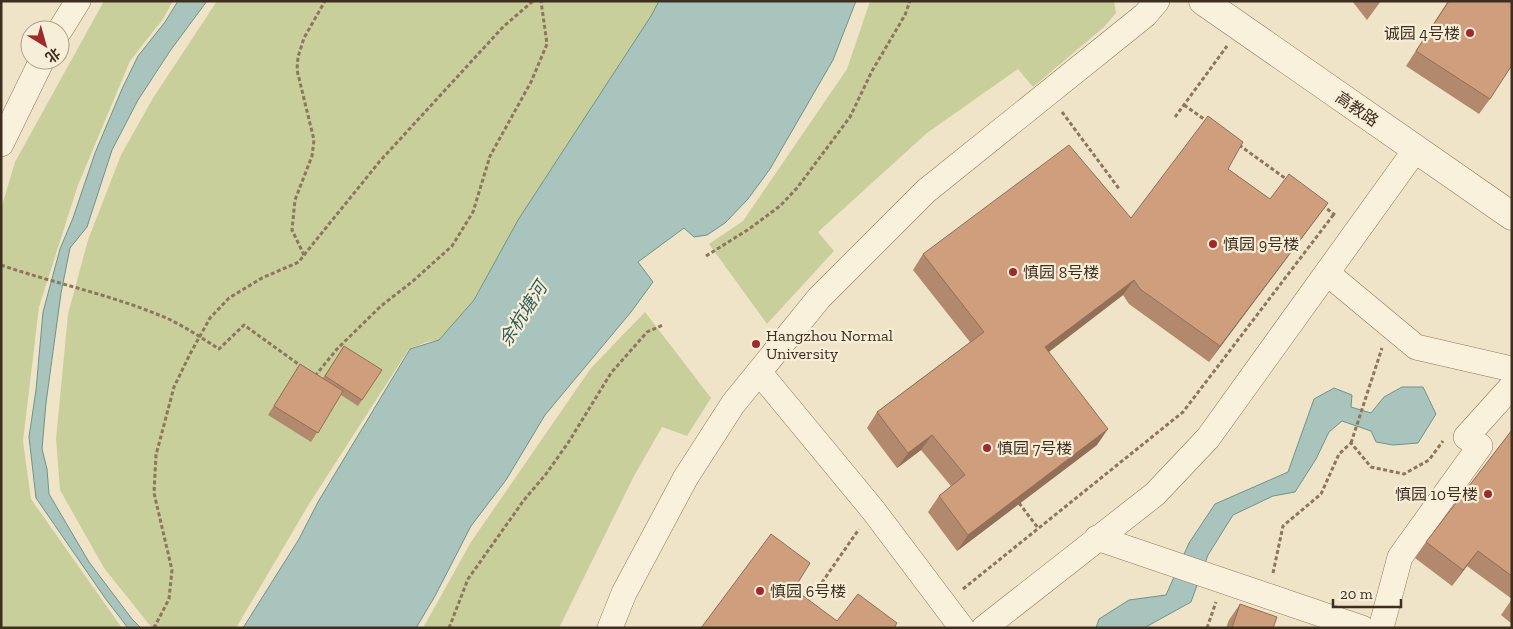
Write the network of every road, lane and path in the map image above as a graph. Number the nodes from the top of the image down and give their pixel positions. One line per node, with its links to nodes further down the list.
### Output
1 (78, 1): 8 (street)
2 (325, 1): 24 (path)
3 (533, 1): 24 (path)
4 (541, 1): 30 (path)
5 (910, 1): 25 (path)
6 (1157, 1): 11 (street)
7 (1203, 1): 9 (street, 高教路)
8 (66, 20)
9 (1240, 27): 12 (path); 17 (street, 高教路)
10 (37, 70): 16 (street)
11 (1048, 94): 19 (path); 32 (street)
12 (1184, 105): 13 (path); 14 (path)
13 (1175, 117)
14 (1216, 128)
15 (1231, 140): 18 (path)
16 (1, 144)
17 (1416, 149): 22 (street, 高教路); 23 (street)
18 (1295, 186)
19 (1120, 190)
20 (1318, 203): 21 (path)
21 (1334, 214): 23 (path); 38 (path)
22 (1512, 216)
23 (1357, 231): 27 (street)
24 (304, 256): 30 (path)
25 (706, 256)
26 (1, 265): 30 (path)
27 (1327, 273): 29 (street); 39 (street)
28 (663, 325): 44 (path)
29 (1390, 325): 31 (street); 35 (path)
30 (200, 337): 43 (path)
31 (1512, 369)
32 (759, 372): 37 (street); 45 (street)
33 (1512, 386): 34 (street)
34 (1466, 437): 35 (path); 49 (street)
35 (1351, 443): 40 (path)
36 (1019, 503): 38 (path)
37 (873, 510): 41 (path); 42 (street)
38 (1038, 528): 42 (path)
39 (1097, 538): 40 (street); 47 (street)
40 (1268, 596): 48 (street)
41 (806, 604)
42 (944, 604): 46 (street)
43 (154, 628)
44 (449, 628)
45 (610, 628)
46 (962, 628)
47 (984, 628)
48 (1362, 628)
49 (1381, 628)

